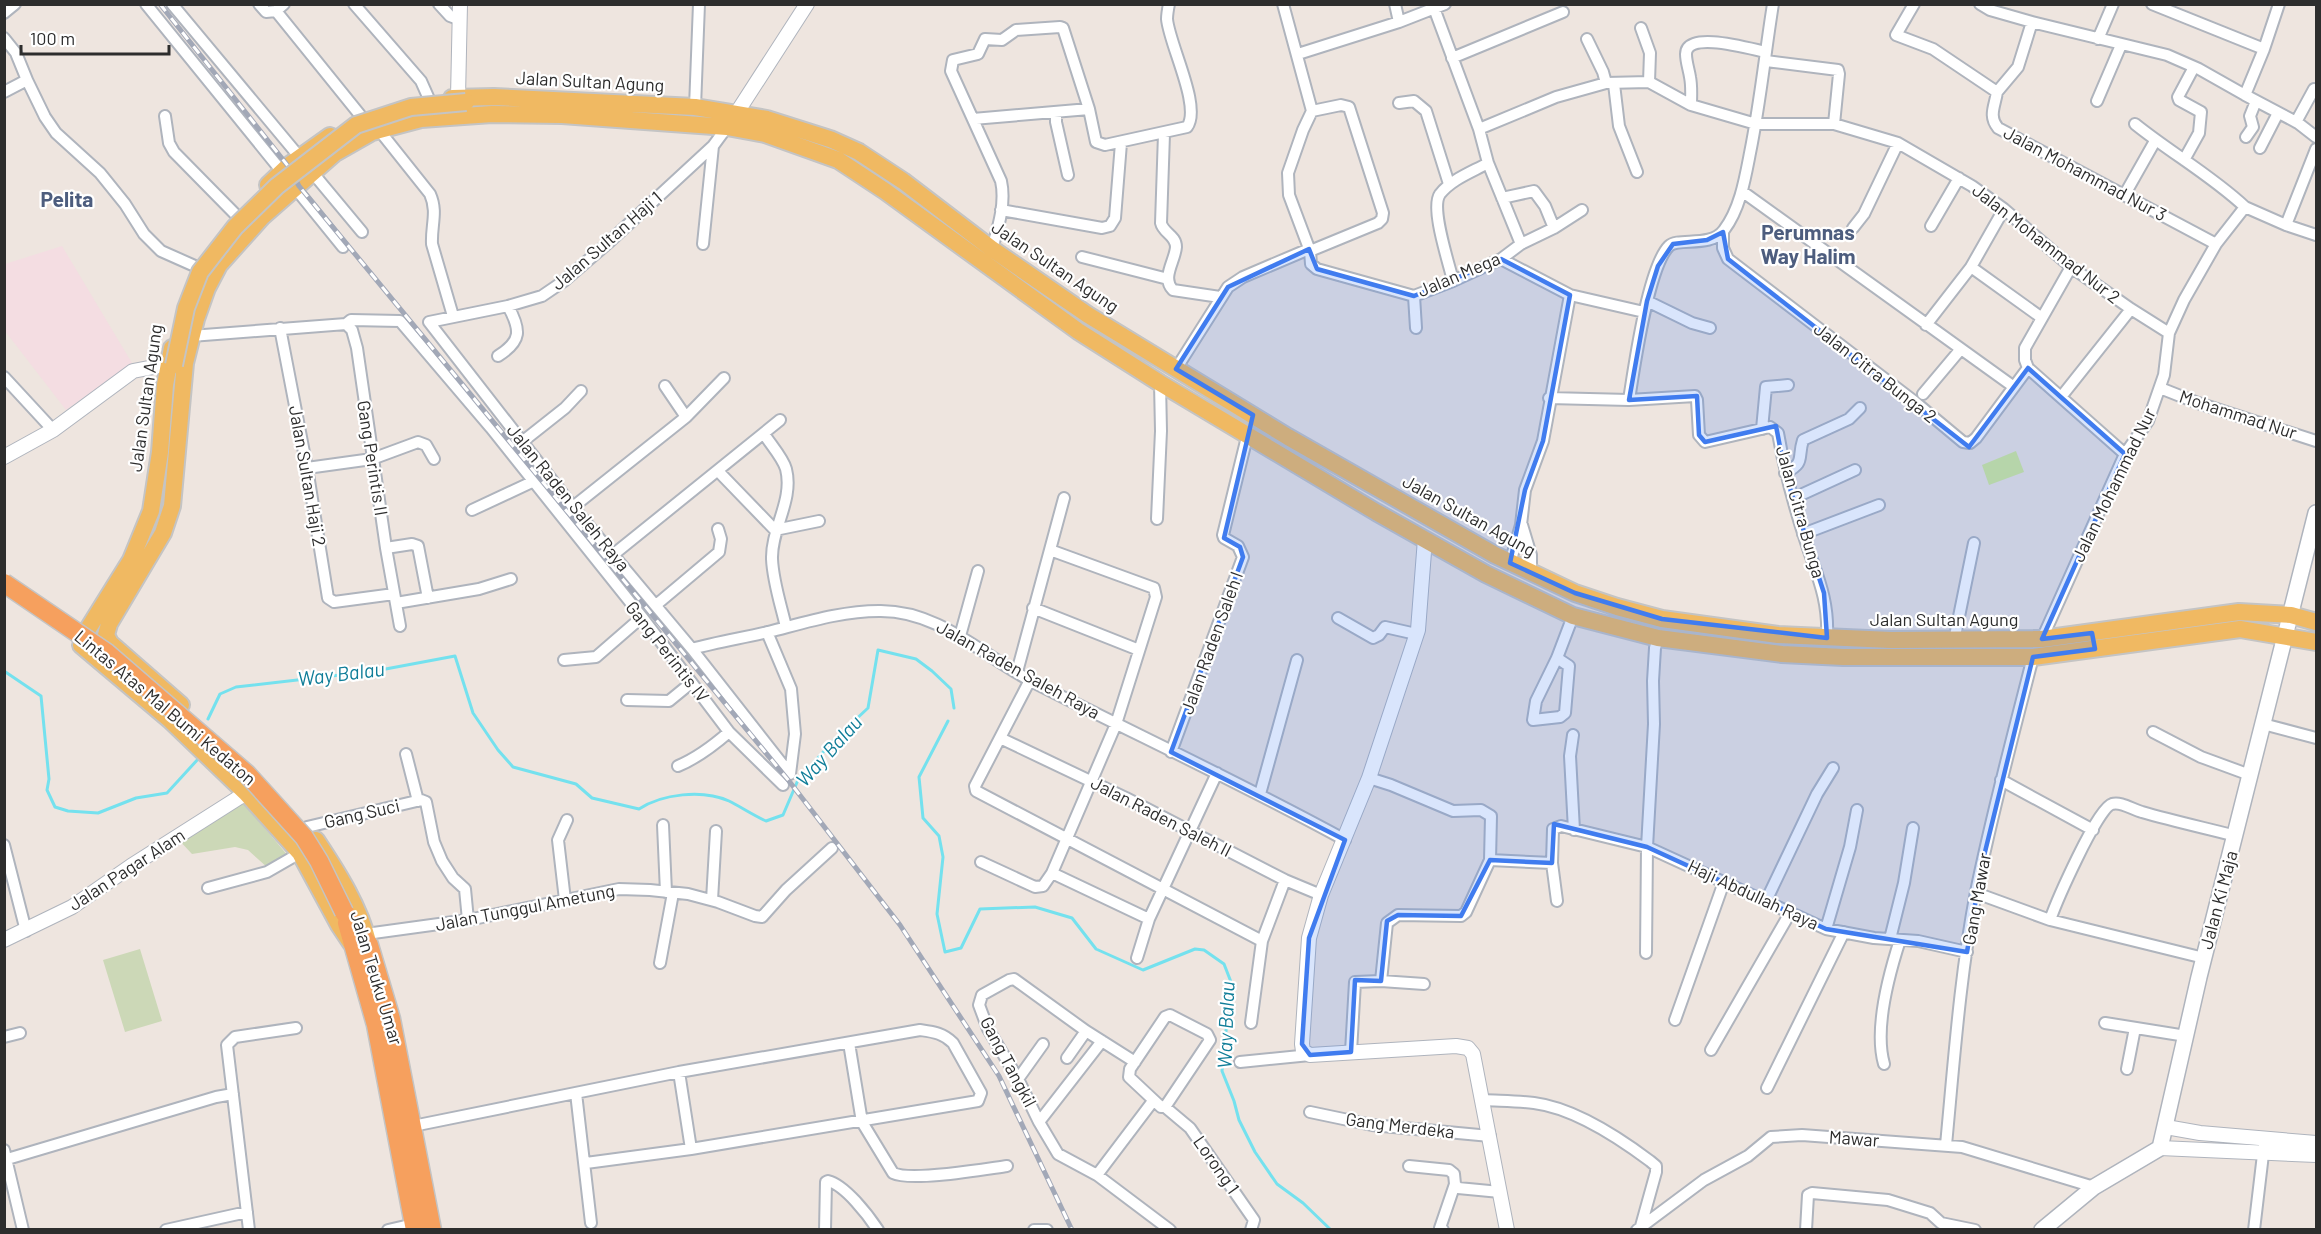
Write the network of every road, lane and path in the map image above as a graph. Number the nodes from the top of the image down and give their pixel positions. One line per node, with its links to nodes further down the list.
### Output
1 (15, 4): 22 (street)
2 (146, 4): 77 (street)
3 (172, 4): 74 (street)
4 (259, 4): 20 (street)
5 (354, 4): 43 (street)
6 (439, 4): 23 (street)
7 (460, 4): 23 (street)
8 (699, 4): 49 (street)
9 (807, 4): 58 (street)
10 (1169, 4): 65 (street)
11 (1283, 4): 32 (street)
12 (1395, 4): 24 (street)
13 (1773, 4): 33 (street)
14 (1980, 4): 25 (street)
15 (2113, 4): 29 (street)
16 (2152, 4): 31 (street)
17 (2279, 4): 31 (street)
18 (1439, 6): 24 (street); 34 (street, Jalan Mega)
19 (1910, 6): 41 (street)
20 (280, 8): 56 (street)
21 (1563, 12): 34 (street)
22 (4, 13)
23 (458, 20): 47 (street)
24 (1400, 22): 32 (street)
25 (2032, 22): 29 (street); 41 (street)
26 (1641, 28): 37 (street)
27 (4, 38): 36 (street)
28 (1587, 39): 38 (street)
29 (2098, 39): 30 (street)
30 (2121, 45): 35 (street); 46 (street)
31 (2264, 49): 42 (street)
32 (1298, 54): 51 (street)
33 (1766, 56): 48 (street); 60 (street); 61 (street)
34 (1452, 58): 63 (street, Jalan Mega)
35 (2194, 67): 42 (street); 75 (street)
36 (27, 80): 40 (street); 109 (street)
37 (1649, 82): 38 (street); 48 (street, Jalan Mohammad Nur 2)
38 (1610, 83): 63 (street); 78 (street)
39 (2314, 89): 59 (street)
40 (4, 92)
41 (1997, 92): 85 (street, Jalan Mohammad Nur 3)
42 (2245, 95): 44 (street)
43 (429, 99): 47 (main road, Jalan Sultan Agung); 56 (main road, Jalan Sultan Agung)
44 (2256, 101): 53 (street); 66 (street)
45 (1399, 102): 82 (street)
46 (2097, 102)
47 (464, 103): 49 (main road, Jalan Sultan Agung); 54 (main road); 137 (main road)
48 (1691, 105): 60 (street, Jalan Mohammad Nur 2)
49 (694, 108): 58 (main road, Jalan Sultan Agung)
50 (1089, 110): 52 (street); 57 (street); 69 (street)
51 (1312, 111): 106 (street, Jalan Mega); 106 (street)
52 (1056, 112): 57 (street); 80 (street)
53 (2278, 113): 59 (street); 72 (street)
54 (492, 114): 58 (main road, Jalan Sultan Agung); 64 (main road, Jalan Sultan Agung)
55 (165, 116): 92 (street)
56 (360, 116): 74 (main road, Jalan Sultan Agung)
57 (973, 119): 90 (street)
58 (732, 120): 71 (street, Jalan Sultan Haji 1); 105 (main road, Jalan Sultan Agung); 130 (main road, Jalan Sultan Agung)
59 (2296, 122): 67 (street)
60 (1756, 124): 61 (street, Jalan Mohammad Nur 2); 84 (street)
61 (1834, 124): 70 (street, Jalan Mohammad Nur 2)
62 (2135, 124): 68 (street)
63 (1479, 129): 76 (street, Jalan Mega)
64 (379, 130): 79 (main road, Jalan Sultan Agung); 122 (street)
65 (1164, 134): 69 (street); 112 (street)
66 (2246, 137)
67 (2316, 137)
68 (2155, 141): 75 (street); 85 (street)
69 (1121, 143): 90 (street)
70 (1898, 143): 81 (street, Jalan Mohammad Nur 2); 97 (street)
71 (713, 146): 101 (street); 118 (street, Jalan Sultan Haji 1)
72 (2260, 148)
73 (2316, 149): 94 (street)
74 (300, 157): 77 (main road, Jalan Sultan Agung); 79 (street)
75 (2184, 160): 88 (street)
76 (1488, 163): 82 (street); 86 (street, Jalan Mega)
77 (282, 172): 83 (street); 87 (main road, Jalan Sultan Agung)
78 (1637, 172)
79 (314, 173): 83 (main road, Jalan Sultan Agung); 98 (street)
80 (1068, 175)
81 (1959, 178): 89 (street, Jalan Mohammad Nur 2); 95 (street)
82 (1449, 184): 113 (street)
83 (295, 189): 93 (main road, Jalan Sultan Agung); 104 (street)
84 (1743, 192): 99 (street); 126 (street)
85 (2125, 194): 103 (street, Jalan Mohammad Nur 3)
86 (1502, 198): 96 (street); 102 (street, Jalan Mega)
87 (250, 202): 92 (main road, Jalan Sultan Agung); 93 (main road)
88 (2245, 207): 94 (street); 103 (street, Jalan Mohammad Nur)
89 (2004, 209): 110 (street); 111 (street, Jalan Mohammad Nur 2)
90 (1001, 210): 105 (street)
91 (1582, 210): 96 (street, Jalan Mega)
92 (236, 215): 109 (main road, Jalan Sultan Agung)
93 (262, 217): 132 (main road, Jalan Sultan Agung)
94 (2286, 225): 100 (street)
95 (1931, 226)
96 (1554, 228): 102 (street, Jalan Mega)
97 (1853, 228)
98 (362, 232)
99 (1723, 232): 117 (street); 143 (street, Jalan Citra Bunga 2)
100 (2316, 235)
101 (703, 244)
102 (1521, 244): 108 (street, Jalan Mega)
103 (2216, 244): 131 (street, Jalan Mohammad Nur)
104 (343, 247)
105 (992, 249): 121 (main road, Jalan Sultan Agung)
106 (1309, 250): 115 (street, Jalan Mega); 116 (street)
107 (1082, 257): 112 (street)
108 (1501, 259): 113 (street, Jalan Mega); 114 (street)
109 (197, 267): 137 (main road, Jalan Sultan Agung)
110 (1971, 267): 123 (street); 126 (street)
111 (2071, 267): 119 (street, Jalan Mohammad Nur 2); 123 (street)
112 (1168, 279): 116 (street)
113 (1453, 281): 115 (street, Jalan Mega)
114 (1570, 295): 120 (street); 148 (street)
115 (1414, 296): 128 (street)
116 (1220, 297): 136 (street)
117 (1647, 301): 120 (street); 129 (street)
118 (507, 306): 122 (street, Jalan Sultan Haji 1); 134 (street)
119 (2131, 309): 131 (street, Jalan Mohammad Nur 2); 147 (street)
120 (1644, 312): 149 (street)
121 (1088, 315): 130 (main road); 136 (main road, Jalan Sultan Agung)
122 (453, 316): 124 (street, Jalan Sultan Haji 1)
123 (2042, 318): 135 (street)
124 (429, 322): 159 (street, Jalan Raden Saleh Raya)
125 (346, 324): 127 (street); 163 (street, Gang Perintis II); 169 (street, Gang Perintis IV)
126 (1926, 325): 133 (street)
127 (280, 328): 132 (street); 165 (street, Jalan Sultan Haji 2)
128 (1416, 328)
129 (1710, 328)
130 (1078, 331): 140 (main road, Jalan Sultan Agung)
131 (2169, 333): 144 (street, Jalan Mohammad Nur)
132 (191, 336): 137 (main road, Jalan Sultan Agung)
133 (1960, 350): 143 (street); 146 (street)
134 (498, 356)
135 (2028, 368): 143 (street, Jalan Citra Bunga 2); 147 (street)
136 (1176, 369): 157 (main road, Jalan Sultan Agung)
137 (175, 370): 154 (street); 200 (main road, Jalan Sultan Agung); 218 (main road, Jalan Sultan Agung)
138 (4, 377): 154 (street)
139 (724, 378): 151 (street)
140 (1160, 382): 156 (main road, Jalan Sultan Agung); 176 (street)
141 (1788, 385): 153 (street)
142 (665, 386): 151 (street)
143 (2014, 387)
144 (2160, 388): 158 (street, Mohammad Nur); 160 (street, Jalan Mohammad Nur)
145 (581, 391): 159 (street)
146 (1923, 394)
147 (2061, 397): 160 (street)
148 (1550, 398): 149 (street); 178 (street)
149 (1629, 400): 153 (street, Jalan Citra Bunga)
150 (1860, 408): 168 (street)
151 (686, 417): 173 (street)
152 (780, 420): 155 (street)
153 (1762, 429): 168 (street, Jalan Citra Bunga)
154 (53, 430): 162 (street)
155 (764, 435): 167 (street); 180 (street)
156 (1247, 437): 161 (main road, Jalan Sultan Agung); 240 (street, Jalan Raden Saleh I)
157 (1288, 437): 161 (main road); 187 (main road, Jalan Sultan Agung)
158 (2316, 441)
159 (522, 442): 173 (street, Jalan Raden Saleh Raya)
160 (2125, 454): 214 (street, Jalan Mohammad Nur)
161 (1278, 455): 182 (main road, Jalan Sultan Agung)
162 (4, 457)
163 (372, 459): 164 (street); 165 (street); 184 (street, Gang Perintis II)
164 (434, 459)
165 (307, 468): 195 (street, Jalan Sultan Haji 2)
166 (1855, 470): 171 (street)
167 (718, 471): 180 (street); 186 (street)
168 (1785, 473): 171 (street, Jalan Citra Bunga)
169 (532, 482): 174 (street); 203 (street, Gang Perintis IV)
170 (1064, 498): 185 (street)
171 (1794, 498): 181 (street, Jalan Citra Bunga)
172 (1879, 505): 181 (street)
173 (573, 507): 186 (street, Jalan Raden Saleh Raya)
174 (472, 510)
175 (2316, 513): 201 (main road, Jalan Ki Maja)
176 (1157, 519)
177 (819, 521): 180 (street)
178 (1521, 525): 187 (street); 190 (street)
179 (718, 529): 198 (street)
180 (775, 530): 207 (street)
181 (1803, 534): 213 (street, Jalan Citra Bunga)
182 (1425, 540): 191 (main road, Jalan Sultan Agung); 209 (street)
183 (1974, 543): 215 (street)
184 (386, 548): 195 (street, Gang Perintis II); 196 (street)
185 (1050, 550): 199 (street); 221 (street)
186 (614, 554): 198 (street, Jalan Raden Saleh Raya)
187 (1503, 559): 190 (main road, Jalan Sultan Agung); 191 (main road)
188 (978, 571): 211 (street)
189 (4, 573): 197 (main road)
190 (1531, 573): 213 (main road, Jalan Sultan Agung)
191 (1486, 574): 202 (main road, Jalan Sultan Agung)
192 (511, 579): 196 (street)
193 (4, 583): 292 (highway, Lintas Atas Mal Bumi Kedaton, bridge)
194 (4, 592): 197 (main road)
195 (395, 598): 196 (street); 206 (street, Gang Perintis II)
196 (428, 598)
197 (31, 601): 200 (main road); 220 (main road, Jalan Teuku Umar)
198 (656, 605): 219 (street, Jalan Raden Saleh Raya)
199 (1033, 608): 221 (street); 226 (street)
200 (97, 614): 220 (main road, Jalan Sultan Agung)
201 (2290, 615): 205 (main road, Jalan Sultan Agung); 210 (main road, Jalan Ki Maja); 216 (main road, Jalan Sultan Agung)
202 (1573, 616): 212 (main road, Jalan Sultan Agung); 223 (street)
203 (642, 617): 224 (street); 228 (street, Gang Perintis IV)
204 (1338, 618): 209 (street)
205 (2316, 622)
206 (400, 626)
207 (786, 627): 208 (street, Jalan Raden Saleh Raya); 211 (street, Jalan Raden Saleh Raya)
208 (767, 632): 219 (street, Jalan Raden Saleh Raya); 219 (street)
209 (1416, 634): 247 (street)
210 (2284, 635): 216 (main road, Jalan Sultan Agung); 217 (main road, Jalan Sultan Agung); 233 (main road, Jalan Ki Maja)
211 (960, 636): 226 (street, Jalan Raden Saleh Raya)
212 (1658, 638): 222 (main road, Jalan Sultan Agung); 267 (street)
213 (1827, 638): 215 (main road, Jalan Sultan Agung)
214 (2042, 639): 215 (main road, Jalan Sultan Agung); 216 (main road, Jalan Sultan Agung)
215 (1954, 640)
216 (2094, 641): 222 (main road, Jalan Sultan Agung)
217 (2316, 642)
218 (110, 643): 229 (main road, Jalan Teuku Umar)
219 (692, 649)
220 (88, 650): 230 (main road, Jalan Teuku Umar)
221 (1139, 650): 232 (street)
222 (2033, 657): 248 (street, Gang Mawar)
223 (1557, 658): 223 (street)
224 (564, 660)
225 (1297, 660): 252 (street)
226 (1017, 672): 227 (street, Jalan Raden Saleh Raya)
227 (1030, 680): 232 (street, Jalan Raden Saleh Raya); 237 (street)
228 (692, 683): 231 (street); 234 (street, Gang Perintis IV)
229 (159, 686): 230 (main road); 239 (main road, Jalan Teuku Umar)
230 (144, 698): 242 (main road, Jalan Teuku Umar)
231 (627, 700)
232 (1116, 724): 240 (street, Jalan Raden Saleh Raya); 249 (street)
233 (2262, 724): 238 (street); 246 (main road, Jalan Ki Maja)
234 (729, 732): 243 (street); 250 (street, Gang Perintis IV)
235 (2153, 732): 246 (street)
236 (1573, 735): 260 (street)
237 (1000, 738): 249 (street, Jalan Raden Saleh II); 264 (street)
238 (2316, 738)
239 (224, 743): 242 (main road); 257 (main road, Jalan Teuku Umar)
240 (1172, 752): 245 (street, Jalan Raden Saleh Raya)
241 (406, 754): 253 (street)
242 (210, 758): 251 (main road, Jalan Teuku Umar)
243 (678, 766)
244 (1833, 768): 283 (street)
245 (1217, 772): 252 (street, Jalan Raden Saleh Raya); 259 (street)
246 (2250, 775): 263 (main road, Jalan Ki Maja)
247 (1369, 778): 265 (street); 270 (street)
248 (2001, 780): 261 (street); 279 (street, Gang Mawar)
249 (1090, 781): 259 (street, Jalan Raden Saleh II); 264 (street)
250 (783, 785)
251 (246, 794): 269 (main road, Jalan Teuku Umar); 290 (street, Jalan Pagar Alam)
252 (1260, 794): 265 (street, Jalan Raden Saleh Raya)
253 (418, 801): 257 (street, Gang Suci); 287 (street)
254 (1857, 810): 289 (street)
255 (567, 820): 281 (street)
256 (663, 825): 278 (street)
257 (307, 827): 292 (main road, Jalan Teuku Umar)
258 (1913, 828): 293 (street)
259 (1189, 830): 274 (street, Jalan Raden Saleh II); 277 (street)
260 (1574, 830): 267 (street, Haji Abdullah Raya); 272 (street)
261 (2092, 830): 263 (street); 288 (street)
262 (716, 831): 282 (street)
263 (2236, 836): 299 (main road, Jalan Ki Maja)
264 (1068, 837): 273 (street); 277 (street)
265 (1345, 840): 280 (street)
266 (4, 845): 290 (street)
267 (1647, 847): 275 (street, Haji Abdullah Raya); 297 (street)
268 (832, 848): 282 (street, Jalan Tunggul Ametung)
269 (300, 853): 276 (street); 292 (main road, Jalan Teuku Umar)
270 (1490, 860): 272 (street); 301 (street)
271 (981, 862): 273 (street)
272 (1552, 863): 284 (street)
273 (1052, 873): 286 (street)
274 (1285, 880): 280 (street, Jalan Raden Saleh II); 295 (street)
275 (1724, 882): 283 (street, Haji Abdullah Raya); 303 (street)
276 (208, 888)
277 (1163, 890): 286 (street); 295 (street)
278 (669, 892): 281 (street, Jalan Tunggul Ametung); 282 (street, Jalan Tunggul Ametung); 300 (street)
279 (1976, 893): 288 (street); 296 (street, Gang Mawar)
280 (1322, 895): 317 (street)
281 (565, 900): 287 (street, Jalan Tunggul Ametung)
282 (712, 900)
283 (1766, 901): 285 (street, Haji Abdullah Raya)
284 (1557, 902)
285 (1790, 913): 289 (street, Haji Abdullah Raya); 315 (street)
286 (1149, 919): 298 (street)
287 (468, 920): 292 (street, Jalan Tunggul Ametung)
288 (2050, 920): 299 (street)
289 (1826, 929): 291 (street, Haji Abdullah Raya)
290 (26, 931): 294 (street, Jalan Pagar Alam)
291 (1844, 932): 293 (street, Haji Abdullah Raya); 325 (street)
292 (360, 939): 334 (highway, Jalan Teuku Umar); 353 (highway, Jalan Teuku Umar)
293 (1895, 939): 296 (street, Haji Abdullah Raya); 321 (street)
294 (4, 940)
295 (1262, 941): 304 (street)
296 (1967, 952): 338 (street, Gang Mawar)
297 (1646, 953)
298 (1137, 958)
299 (2204, 958): 310 (main road, Jalan Ki Maja)
300 (660, 963)
301 (1381, 981): 302 (street); 316 (street)
302 (1424, 984)
303 (1675, 1020)
304 (1251, 1023)
305 (2105, 1023): 307 (street)
306 (296, 1028): 327 (street)
307 (2135, 1028): 310 (street); 322 (street)
308 (1086, 1031): 312 (street, Gang Tangkil); 318 (street); 324 (street, Gang Tangkil)
309 (20, 1033): 311 (street)
310 (2186, 1036): 335 (main road, Jalan Ki Maja)
311 (4, 1037)
312 (1102, 1041): 319 (street, Gang Tangkil); 333 (street)
313 (849, 1043): 323 (street); 332 (street); 332 (street)
314 (1043, 1044): 324 (street)
315 (1711, 1050)
316 (1352, 1052): 317 (street); 328 (street)
317 (1310, 1055): 320 (street)
318 (1067, 1058)
319 (1135, 1062): 329 (street); 330 (street)
320 (1240, 1062)
321 (1884, 1064)
322 (2127, 1069)
323 (679, 1072): 326 (street); 341 (street)
324 (1018, 1078): 333 (street, Gang Tangkil)
325 (1767, 1088)
326 (576, 1093): 334 (street); 344 (street)
327 (233, 1094): 343 (street); 351 (street)
328 (1483, 1100): 336 (street); 354 (street)
329 (1153, 1101): 330 (street); 347 (street)
330 (1165, 1107): 365 (street, Lorong 1)
331 (1310, 1112): 336 (street, Gang Merdeka)
332 (862, 1122): 341 (street); 345 (street)
333 (1039, 1122): 347 (street, Gang Tangkil)
334 (413, 1126): 359 (highway, Jalan Teuku Umar)
335 (2166, 1127): 339 (street); 340 (main road, Jalan Ki Maja)
336 (1490, 1137): 350 (street)
337 (2316, 1143): 339 (street)
338 (1946, 1145): 349 (street, Mawar); 354 (street, Mawar)
339 (2264, 1145): 340 (street); 342 (street); 371 (street)
340 (2160, 1148): 349 (main road)
341 (691, 1149): 344 (street)
342 (2316, 1155)
343 (5, 1157): 355 (street)
344 (585, 1163): 352 (street)
345 (1007, 1166)
346 (1408, 1166): 348 (street)
347 (1097, 1175): 364 (street, Gang Tangkil)
348 (1455, 1184): 350 (street); 366 (street)
349 (2094, 1187): 370 (main road)
350 (1500, 1192): 367 (street)
351 (247, 1212): 356 (street); 357 (street)
352 (591, 1223)
353 (415, 1227): 358 (street)
354 (1641, 1228)
355 (23, 1230)
356 (166, 1230)
357 (249, 1230)
358 (388, 1230)
359 (432, 1230)
360 (825, 1230): 361 (street)
361 (878, 1230)
362 (1034, 1230): 363 (street)
363 (1047, 1230)
364 (1170, 1230)
365 (1251, 1230)
366 (1443, 1230)
367 (1507, 1230)
368 (1806, 1230): 369 (street)
369 (1975, 1230)
370 (2042, 1230)
371 (2254, 1230)

